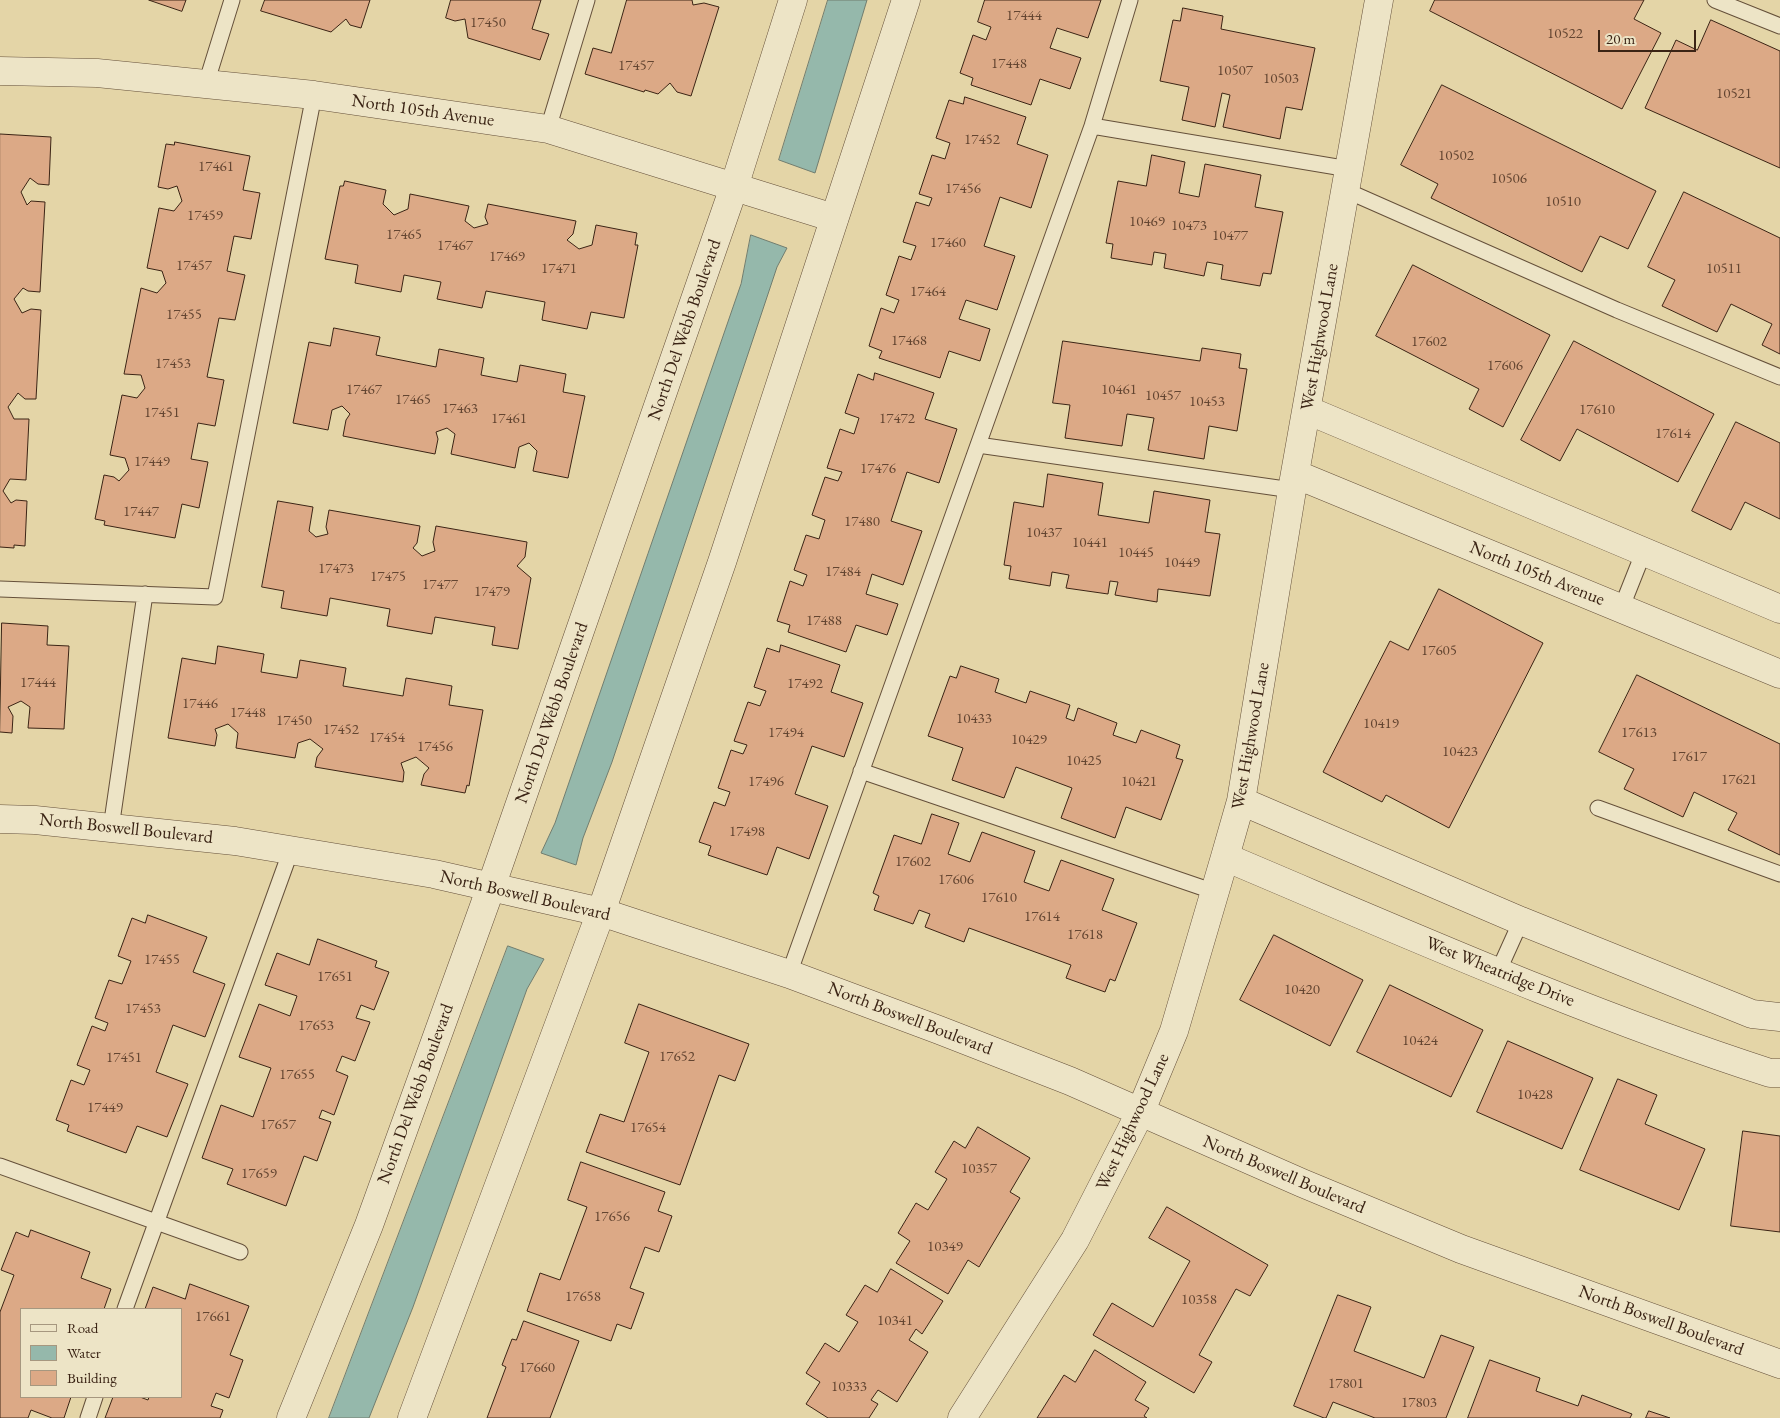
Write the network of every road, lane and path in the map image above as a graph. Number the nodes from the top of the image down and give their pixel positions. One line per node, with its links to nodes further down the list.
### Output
1 (232, 0): 10 (lane)
2 (587, 0): 13 (lane)
3 (793, 0): 15 (street, North Del Webb Boulevard)
4 (906, 0): 16 (street)
5 (1130, 0): 12 (lane)
6 (1379, 0): 14 (street, West Highwood Lane)
7 (1715, 0): 8 (lane)
8 (1780, 26)
9 (0, 71): 10 (street, North 105th Avenue)
10 (206, 84): 11 (street, North 105th Avenue)
11 (314, 95): 13 (street, North 105th Avenue); 23 (lane)
12 (1092, 126): 14 (lane); 19 (lane)
13 (548, 129): 15 (street, North 105th Avenue)
14 (1347, 180): 17 (lane); 18 (street, West Highwood Lane)
15 (734, 187): 16 (street, North 105th Avenue); 35 (street, North Del Webb Boulevard)
16 (834, 218): 37 (street)
17 (1780, 377)
18 (1307, 410): 20 (street, West Highwood Lane); 21 (street)
19 (978, 445): 20 (lane); 27 (lane)
20 (1294, 482): 24 (street, North 105th Avenue); 28 (street, West Highwood Lane)
21 (1644, 551): 24 (lane); 25 (street)
22 (0, 589): 23 (lane)
23 (145, 594): 31 (lane)
24 (1621, 609): 26 (street, North 105th Avenue)
25 (1780, 609)
26 (1780, 674)
27 (861, 771): 36 (lane); 40 (lane)
28 (1241, 801): 33 (street, West Highwood Lane); 38 (street)
29 (1598, 808): 34 (lane)
30 (0, 819): 31 (street, North Boswell Boulevard)
31 (110, 828): 32 (street, North Boswell Boulevard)
32 (291, 850): 35 (street, North Boswell Boulevard); 45 (lane)
33 (1225, 856): 36 (street, West Highwood Lane); 39 (street, West Wheatridge Drive)
34 (1780, 874)
35 (491, 887): 37 (street, North Boswell Boulevard); 51 (street, North Del Webb Boulevard)
36 (1215, 892): 43 (street, West Highwood Lane)
37 (601, 912): 40 (street, North Boswell Boulevard); 52 (street)
38 (1520, 921): 39 (lane); 41 (street)
39 (1498, 972): 42 (street, West Wheatridge Drive)
40 (789, 974): 43 (street, North Boswell Boulevard)
41 (1780, 1018)
42 (1780, 1073)
43 (1140, 1113): 48 (street, North Boswell Boulevard); 53 (street, West Highwood Lane)
44 (0, 1166): 45 (lane)
45 (155, 1222): 46 (lane); 47 (lane)
46 (240, 1252)
47 (125, 1308)
48 (1780, 1364)
49 (95, 1398): 50 (lane)
50 (88, 1418)
51 (291, 1418)
52 (412, 1418)
53 (962, 1418)

